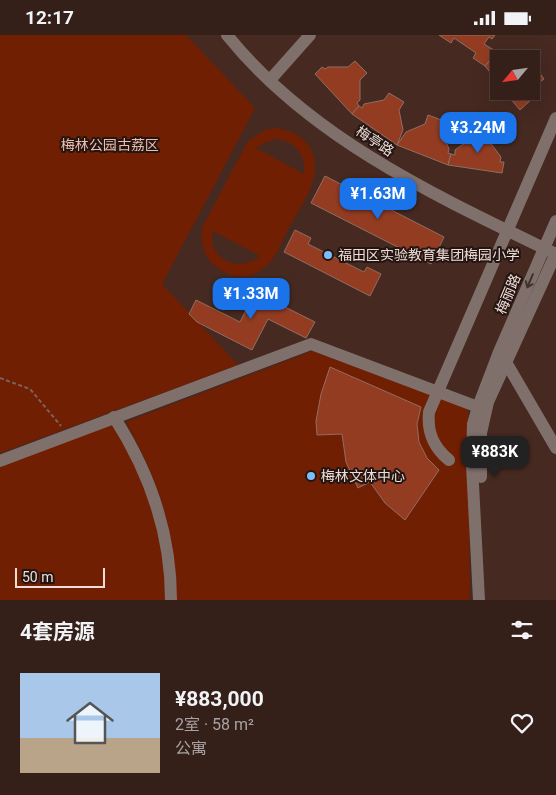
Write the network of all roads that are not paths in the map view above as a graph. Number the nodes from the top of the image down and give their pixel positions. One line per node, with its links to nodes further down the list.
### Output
1 (227, 35): 3 (street, 梅亭路)
2 (310, 35): 3 (street)
3 (270, 81): 6 (street, 梅亭路)
4 (556, 118): 6 (street)
5 (556, 221): 7 (street, 梅丽路)
6 (507, 230): 7 (street, 梅亭路); 9 (street)
7 (553, 252): 8 (street, 梅丽路)
8 (505, 357): 10 (street); 12 (street); 17 (street)
9 (437, 392): 10 (street); 11 (street); 13 (street)
10 (478, 407): 16 (street)
11 (114, 417): 14 (street); 15 (street)
12 (556, 447)
13 (449, 459)
14 (0, 461)
15 (171, 600)
16 (479, 600)
17 (487, 600)

